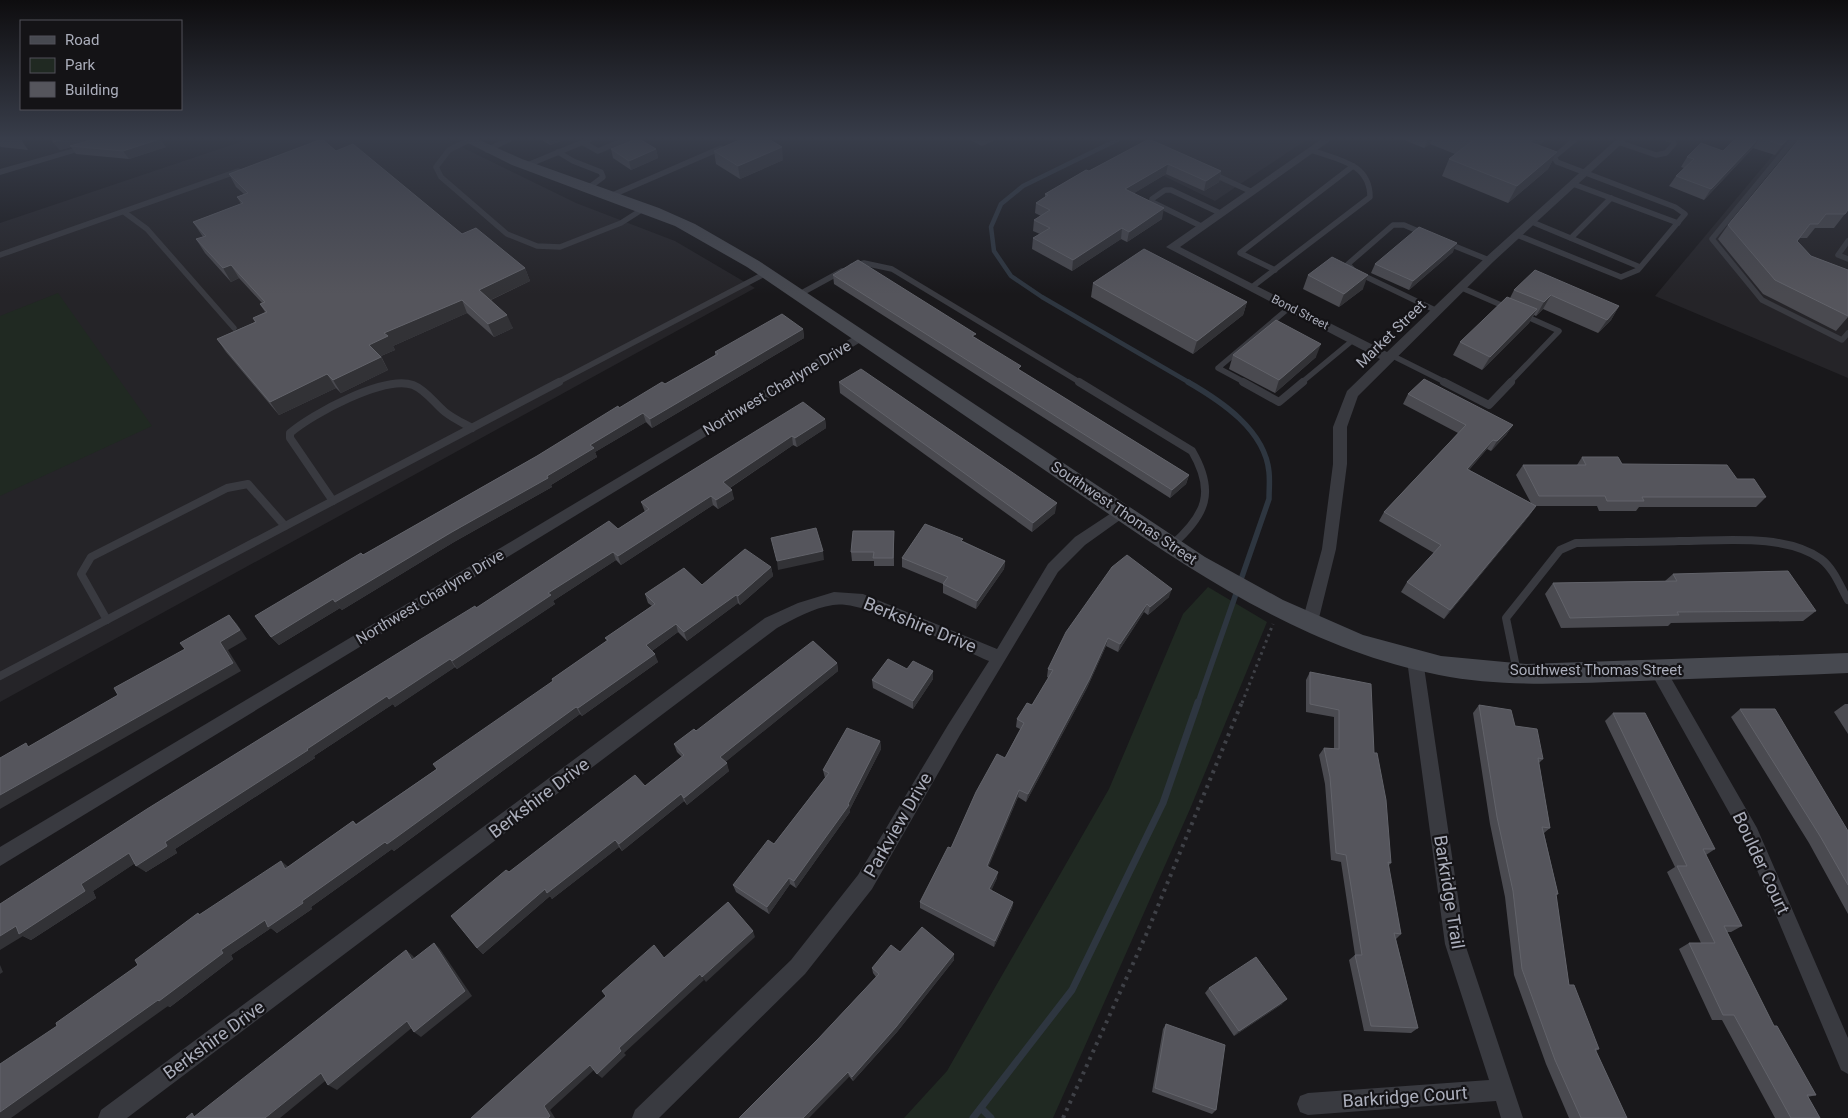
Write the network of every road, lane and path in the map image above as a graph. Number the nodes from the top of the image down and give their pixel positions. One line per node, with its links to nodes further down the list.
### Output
1 (185, 190): 17 (lane)
2 (456, 190): 16 (lane)
3 (590, 190): 14 (street, Southwest Thomas Street)
4 (624, 190): 14 (lane)
5 (1165, 190): 21 (lane)
6 (1171, 190): 18 (lane)
7 (1321, 190): 31 (lane)
8 (1370, 190): 31 (lane)
9 (1566, 190): 19 (street, Market Street)
10 (1590, 190): 15 (lane)
11 (1629, 190): 20 (lane)
12 (1751, 190): 39 (lane)
13 (1250, 191): 18 (street)
14 (608, 197): 16 (street, Southwest Thomas Street)
15 (1611, 198): 20 (lane); 24 (lane)
16 (643, 209): 32 (street, Southwest Thomas Street)
17 (124, 212): 27 (lane); 38 (lane)
18 (1220, 213): 21 (street)
19 (1532, 222): 22 (street, Market Street); 24 (lane)
20 (1678, 223): 30 (lane)
21 (1201, 226): 33 (street, Bond Street)
22 (1517, 235): 29 (street, Market Street); 30 (lane)
23 (1429, 236): 37 (lane)
24 (1571, 238): 30 (lane)
25 (1438, 239): 29 (lane)
26 (1848, 241): 28 (lane)
27 (0, 255)
28 (1848, 259)
29 (1489, 260): 34 (street, Market Street)
30 (1640, 267)
31 (1275, 270): 33 (lane)
32 (766, 273): 35 (street, Southwest Thomas Street); 43 (lane)
33 (1252, 287): 36 (street, Bond Street)
34 (1462, 288): 37 (street, Market Street); 42 (lane)
35 (798, 295): 40 (street, Southwest Thomas Street); 47 (lane)
36 (1290, 307): 41 (street, Bond Street); 41 (lane)
37 (1437, 311): 42 (street, Market Street)
38 (234, 328)
39 (1848, 333)
40 (860, 337): 45 (street, Southwest Thomas Street); 58 (street, Northwest Charlyne Drive)
41 (1352, 340): 42 (street, Bond Street)
42 (1389, 356): 51 (street, Market Street)
43 (472, 428): 44 (lane); 44 (lane)
44 (333, 501): 46 (lane)
45 (1122, 511): 47 (street, Southwest Thomas Street); 52 (street, Parkview Drive)
46 (285, 526): 50 (lane); 50 (lane)
47 (1172, 545): 49 (street, Southwest Thomas Street)
48 (1848, 600): 56 (lane)
49 (1273, 607): 51 (street, Southwest Thomas Street); 64 (path)
50 (107, 620): 57 (lane)
51 (1310, 622): 53 (street, Southwest Thomas Street)
52 (1000, 658): 62 (street, Berkshire Drive); 63 (street, Parkview Drive)
53 (1415, 660): 56 (street, Southwest Thomas Street); 60 (street, Barkridge Trail)
54 (1848, 663): 55 (street, Southwest Thomas Street)
55 (1658, 671): 56 (street, Southwest Thomas Street); 59 (street, Boulder Court)
56 (1517, 672)
57 (0, 676)
58 (0, 857)
59 (1848, 1063)
60 (1501, 1090): 61 (street, Barkridge Court); 65 (street, Barkridge Trail)
61 (1308, 1104)
62 (108, 1118)
63 (643, 1118)
64 (1063, 1118)
65 (1512, 1118)

